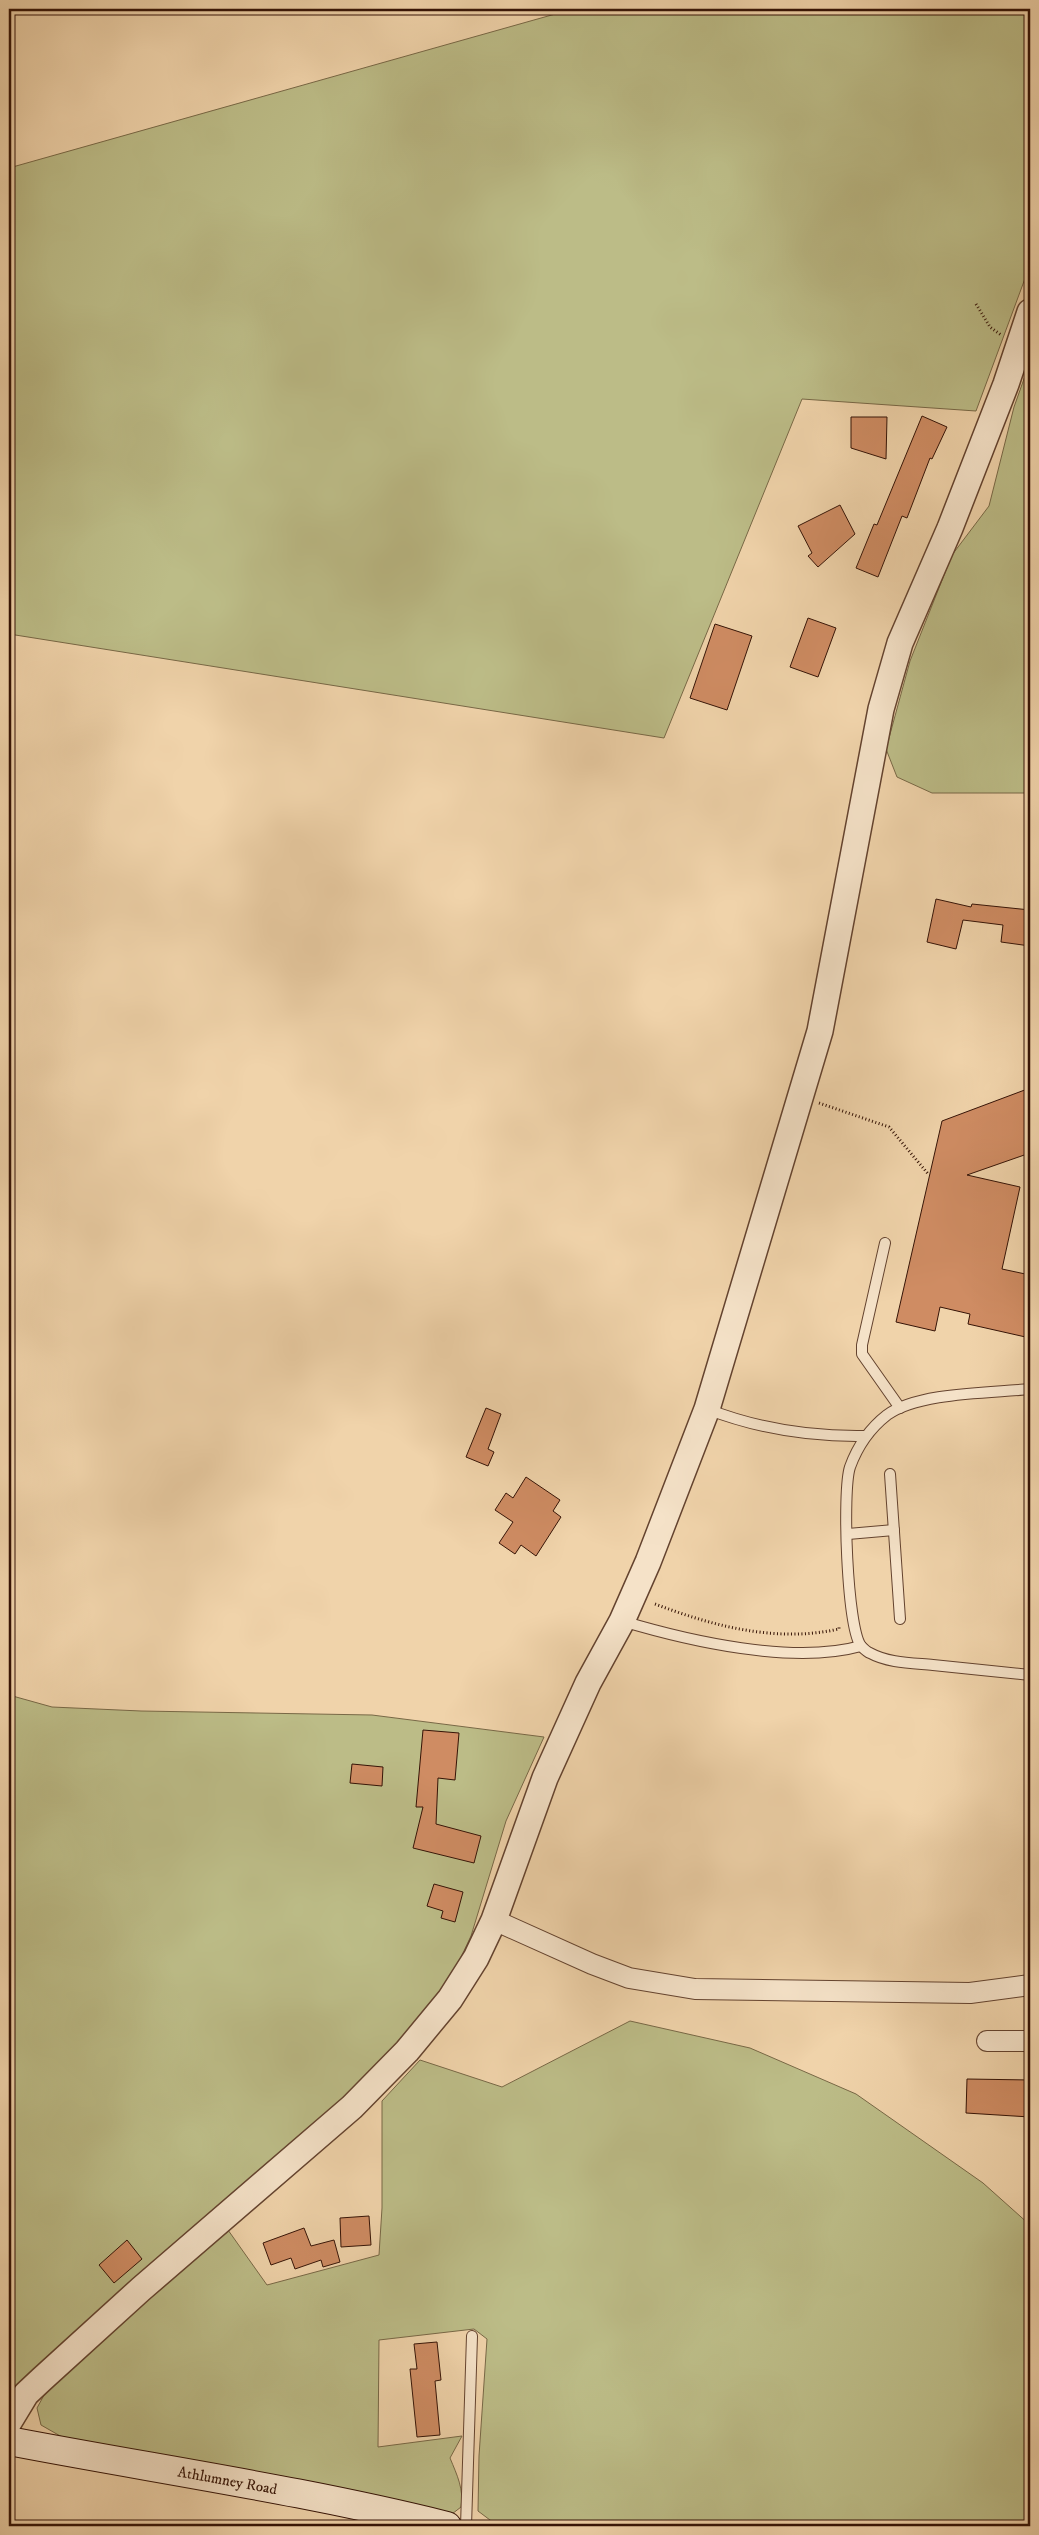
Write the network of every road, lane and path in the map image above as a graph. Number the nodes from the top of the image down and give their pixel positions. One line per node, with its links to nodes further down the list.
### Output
1 (976, 304): 3 (path)
2 (1030, 312): 3 (street)
3 (1018, 347): 4 (street)
4 (802, 1098): 5 (path); 9 (street)
5 (929, 1175)
6 (885, 1243): 8 (lane)
7 (1030, 1390): 8 (lane)
8 (900, 1408): 10 (lane)
9 (707, 1409): 10 (lane); 16 (street)
10 (865, 1436): 13 (lane)
11 (890, 1474): 12 (lane)
12 (894, 1530): 13 (lane); 15 (lane)
13 (848, 1534): 18 (lane)
14 (655, 1604): 17 (path)
15 (900, 1619)
16 (622, 1621): 18 (lane); 20 (street)
17 (840, 1622)
18 (861, 1646): 19 (lane)
19 (1030, 1675)
20 (494, 1920): 21 (street); 25 (street)
21 (1030, 1985)
22 (987, 2041): 23 (street)
23 (1030, 2041)
24 (472, 2336): 29 (lane)
25 (9, 2422)
26 (9, 2441): 27 (main road, Athlumney Road)
27 (385, 2519): 28 (main road, Athlumney Road)
28 (447, 2526)
29 (466, 2526)

